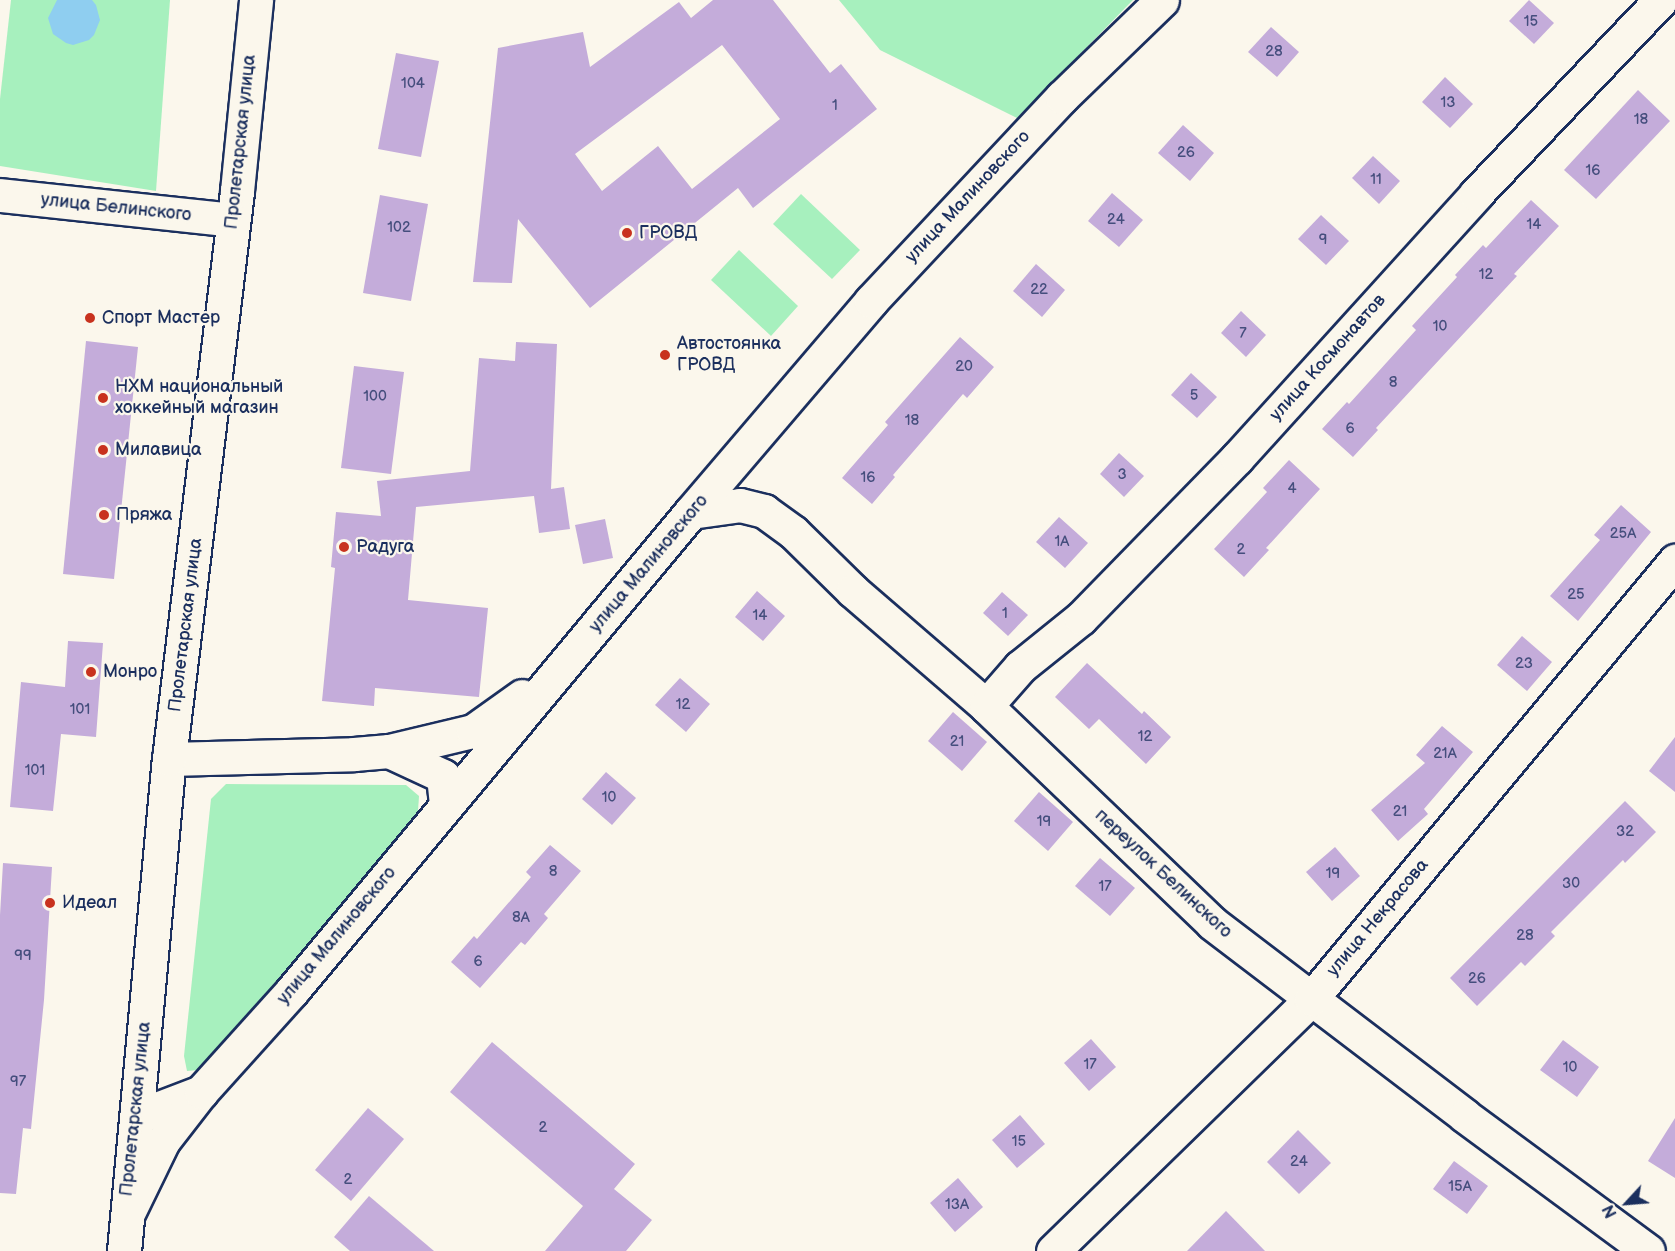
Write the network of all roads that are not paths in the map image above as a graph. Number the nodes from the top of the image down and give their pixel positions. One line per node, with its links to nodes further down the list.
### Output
1 (256, 0): 5 (street, Пролетарская улица)
2 (1162, 0): 6 (street, улица Малиновского)
3 (1661, 0): 9 (street, улица Космонавтов)
4 (0, 195): 5 (street, улица Белинского)
5 (232, 220): 11 (street, Пролетарская улица)
6 (691, 512): 8 (street, улица Малиновского); 9 (street, переулок Белинского)
7 (1675, 561): 13 (street, улица Некрасова)
8 (577, 652): 10 (street); 12 (street, улица Малиновского)
9 (986, 706): 13 (street, переулок Белинского)
10 (389, 751): 11 (street); 12 (street)
11 (169, 759): 15 (street, Пролетарская улица)
12 (446, 805): 14 (street, улица Малиновского)
13 (1311, 999): 18 (street, улица Некрасова); 19 (street, переулок Белинского)
14 (201, 1092): 15 (street, улица Малиновского); 16 (street)
15 (136, 1117): 16 (street, Пролетарская улица)
16 (125, 1217): 17 (street, Пролетарская улица)
17 (124, 1251)
18 (1053, 1251)
19 (1648, 1251)

